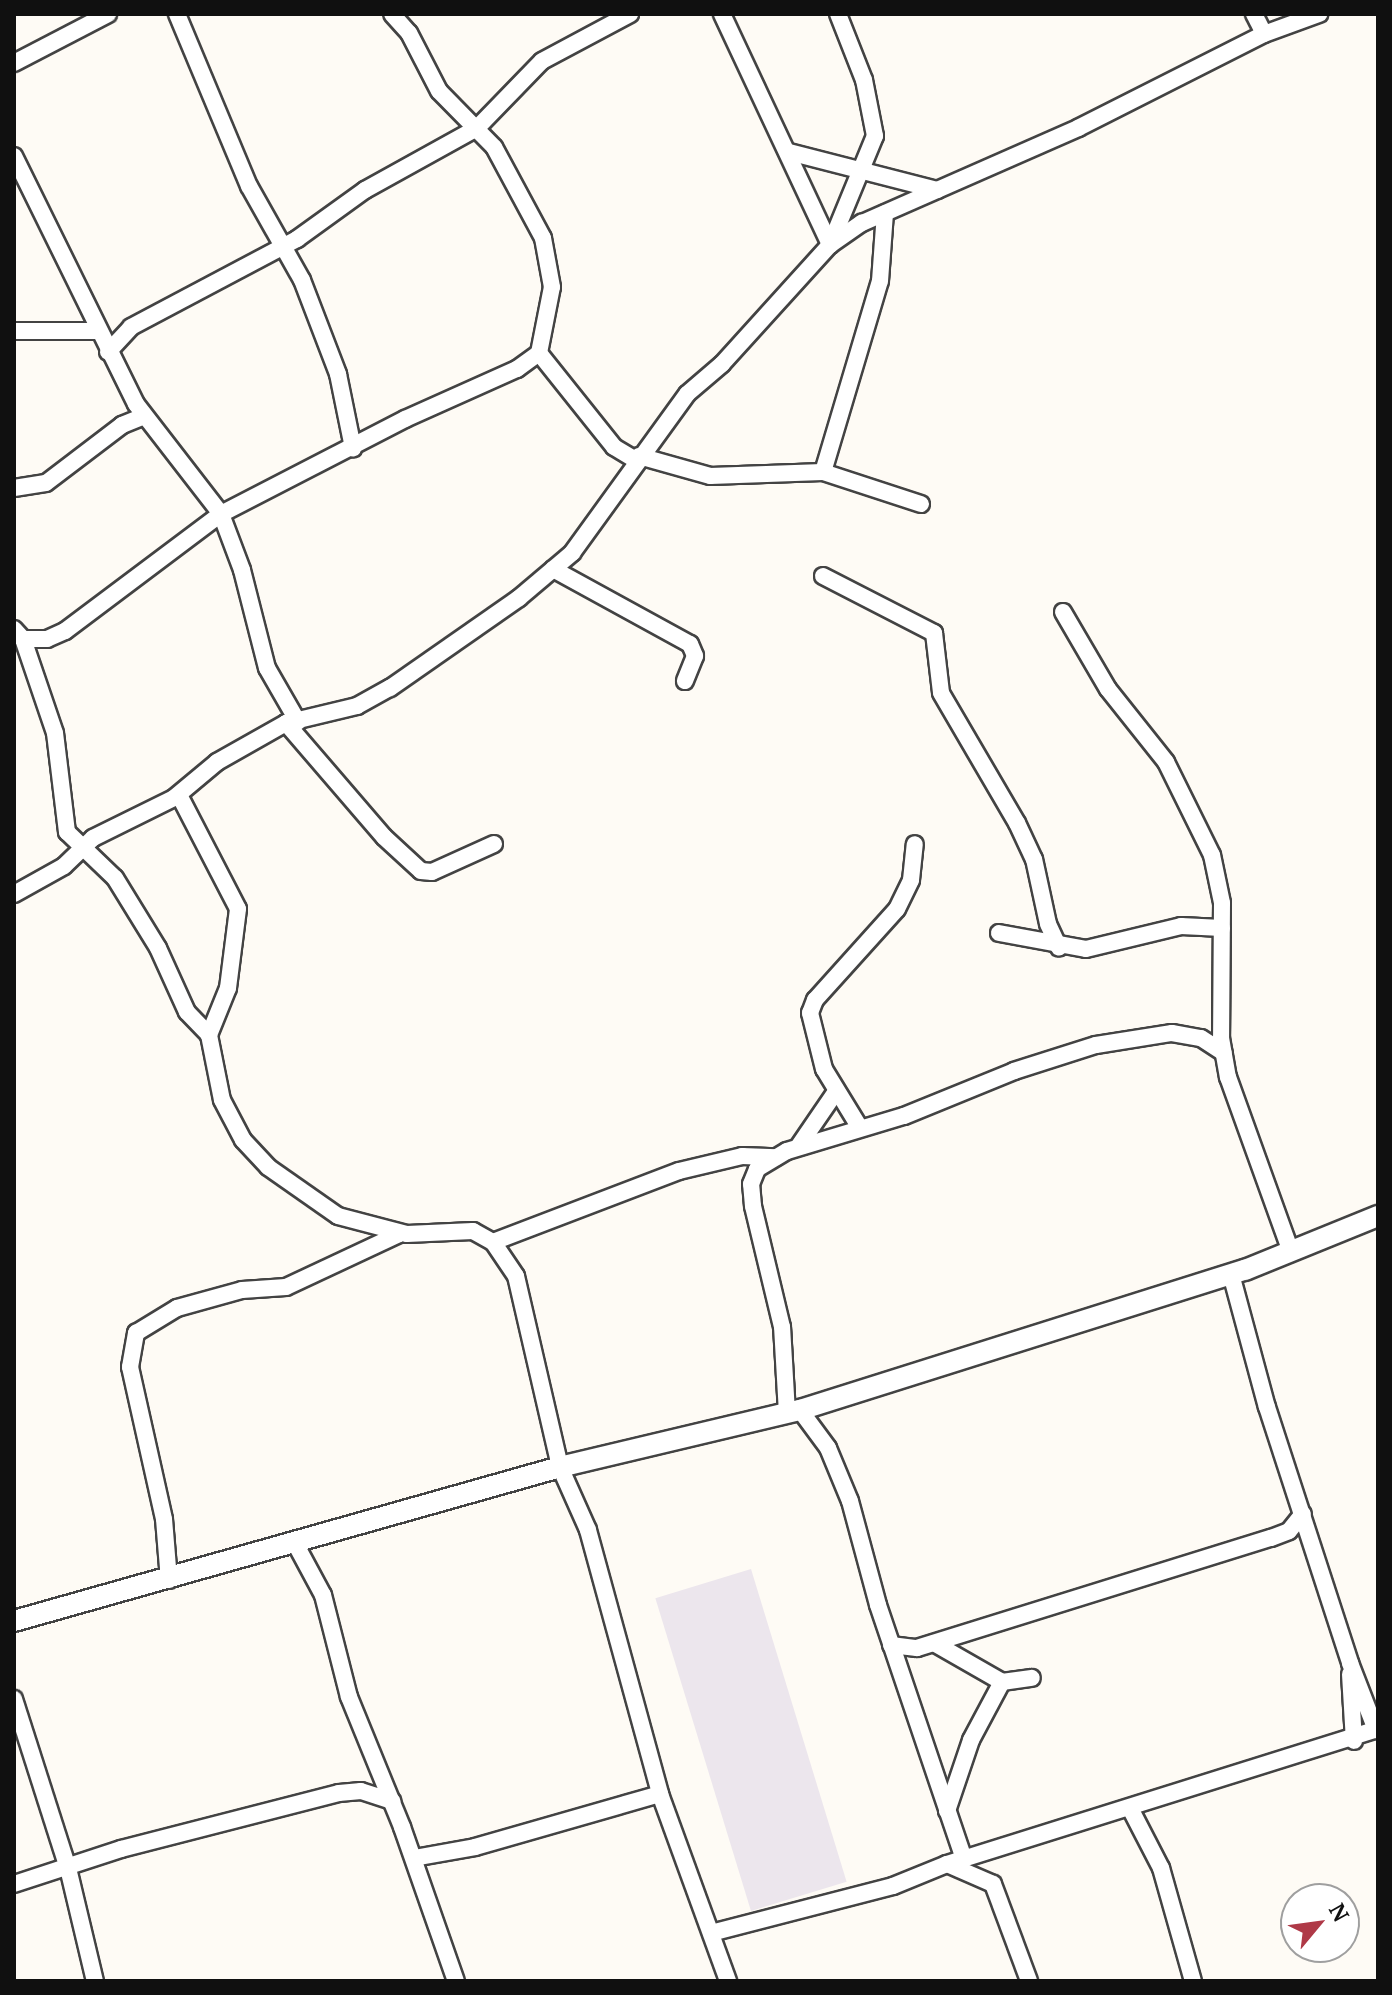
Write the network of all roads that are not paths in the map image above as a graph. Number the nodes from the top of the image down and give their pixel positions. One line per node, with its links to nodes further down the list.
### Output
1 (108, 14): 10 (street)
2 (177, 14): 18 (street)
3 (392, 14): 11 (street)
4 (630, 14): 11 (street)
5 (722, 14): 12 (street)
6 (838, 14): 14 (street)
7 (1254, 14): 9 (street)
8 (1319, 14): 9 (street)
9 (1264, 34): 15 (street)
10 (14, 63)
11 (477, 128): 18 (street); 22 (street)
12 (789, 152): 14 (street); 17 (street)
13 (14, 156): 20 (street)
14 (864, 170): 15 (street); 17 (street)
15 (937, 190): 16 (street)
16 (885, 213): 17 (street); 26 (street)
17 (830, 245): 25 (street)
18 (285, 246): 21 (street); 24 (street)
19 (14, 331): 20 (street)
20 (99, 331): 21 (street)
21 (108, 352): 23 (street)
22 (539, 353): 24 (street); 25 (street)
23 (144, 416): 27 (street); 29 (street)
24 (353, 448): 29 (street)
25 (638, 458): 26 (street); 30 (street)
26 (823, 472): 28 (street)
27 (14, 488)
28 (921, 504)
29 (221, 514): 33 (street); 35 (street)
30 (553, 569): 34 (street); 35 (street)
31 (823, 576): 43 (street)
32 (1063, 612): 41 (street)
33 (19, 634): 39 (street)
34 (685, 681)
35 (292, 722): 36 (street); 37 (street)
36 (179, 795): 39 (street); 44 (street)
37 (494, 844)
38 (915, 844): 46 (street)
39 (80, 849): 40 (street); 44 (street)
40 (14, 894)
41 (1222, 928): 43 (street); 45 (street)
42 (999, 933): 43 (street)
43 (1059, 948)
44 (209, 1035): 51 (street)
45 (1224, 1053): 47 (street); 53 (street)
46 (835, 1093): 47 (street); 48 (street)
47 (860, 1128): 48 (street)
48 (797, 1148): 49 (street)
49 (776, 1157): 52 (street); 55 (street)
50 (1378, 1216): 53 (street)
51 (400, 1233): 52 (street); 61 (street)
52 (493, 1242): 56 (street)
53 (1291, 1252): 54 (street)
54 (1231, 1274): 55 (street); 57 (street)
55 (794, 1411): 56 (street); 64 (street)
56 (560, 1467): 60 (street); 71 (street)
57 (1303, 1514): 58 (street); 59 (street)
58 (1279, 1535): 59 (street); 63 (street)
59 (1313, 1541): 65 (street)
60 (295, 1543): 61 (street); 72 (street)
61 (169, 1580): 62 (street)
62 (14, 1621)
63 (934, 1643): 64 (street); 67 (street)
64 (891, 1645): 74 (street)
65 (1350, 1663): 69 (street); 70 (street)
66 (1032, 1678): 67 (street)
67 (1002, 1682): 74 (street)
68 (14, 1699): 78 (street)
69 (1377, 1729): 70 (street)
70 (1354, 1741): 73 (street)
71 (660, 1794): 75 (street); 80 (street)
72 (392, 1801): 75 (street); 78 (street)
73 (1130, 1808): 76 (street); 85 (street)
74 (947, 1811): 76 (street)
75 (414, 1858): 82 (street)
76 (964, 1859): 77 (street)
77 (947, 1864): 80 (street); 84 (street)
78 (68, 1868): 79 (street); 81 (street)
79 (14, 1884)
80 (711, 1933): 83 (street)
81 (95, 1981)
82 (456, 1981)
83 (728, 1981)
84 (1029, 1981)
85 (1193, 1981)

